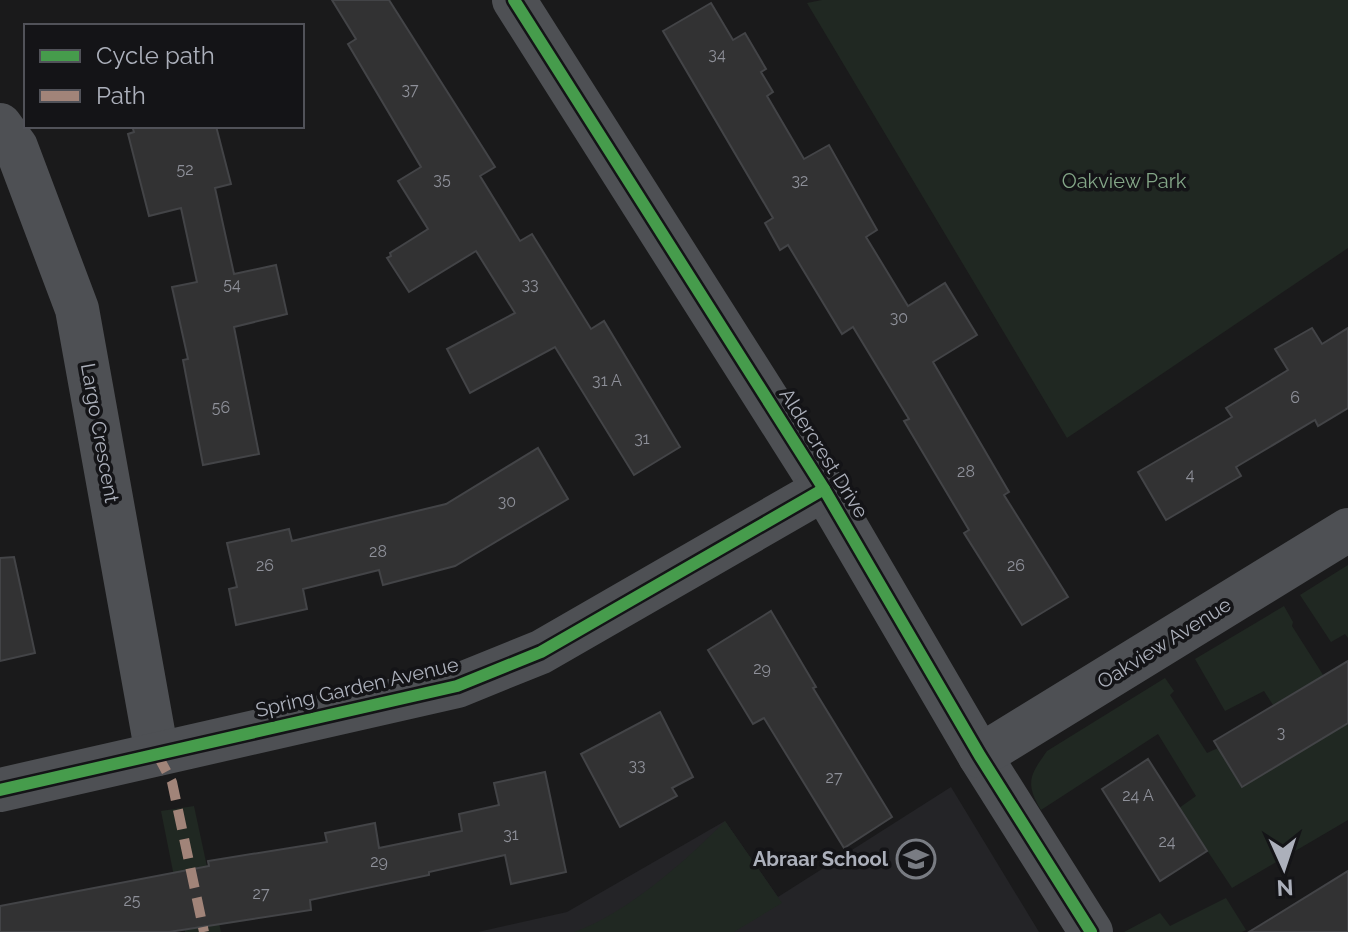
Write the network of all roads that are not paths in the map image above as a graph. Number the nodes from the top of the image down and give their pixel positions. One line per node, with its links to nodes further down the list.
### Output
1 (514, 0): 3 (street, Aldercrest Drive)
2 (0, 125): 5 (street, Largo Crescent)
3 (824, 489): 5 (street, Spring Garden Avenue); 6 (street, Aldercrest Drive)
4 (1348, 530): 6 (street, Oakview Avenue)
5 (157, 754): 7 (street, Spring Garden Avenue)
6 (980, 756): 8 (street, Aldercrest Drive)
7 (0, 790)
8 (1091, 932)

